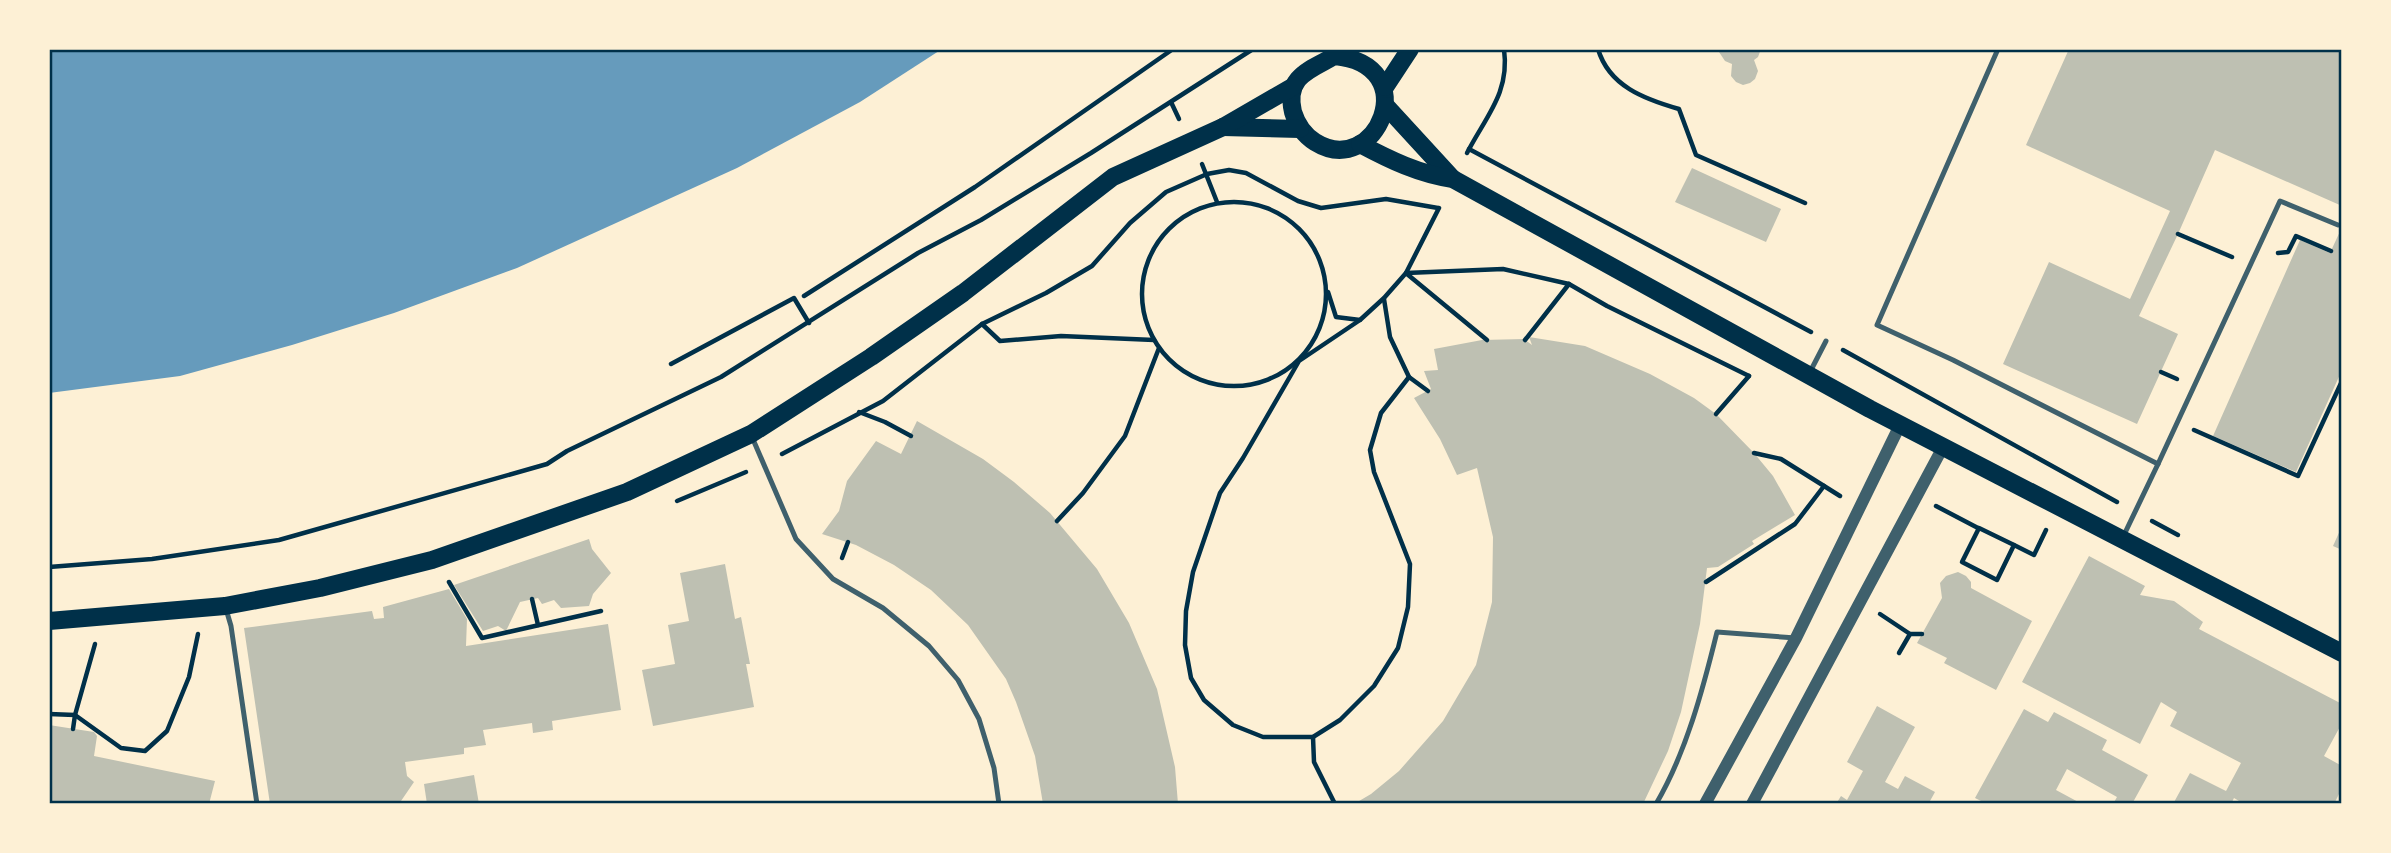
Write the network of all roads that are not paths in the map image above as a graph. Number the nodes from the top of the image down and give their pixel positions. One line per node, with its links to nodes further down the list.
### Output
1 (1410, 49): 5 (main road)
2 (1998, 49): 17 (lane)
3 (1340, 53): 4 (main road); 5 (main road)
4 (1294, 86): 7 (main road); 8 (main road)
5 (1385, 87): 6 (main road)
6 (1386, 106): 9 (main road); 10 (main road)
7 (1223, 127): 8 (main road); 15 (main road)
8 (1300, 129): 9 (main road)
9 (1360, 144): 10 (main road)
10 (1453, 179): 13 (main road)
11 (2338, 225): 17 (lane)
12 (1826, 341): 13 (lane)
13 (1808, 375): 14 (main road)
14 (1900, 425): 16 (main road); 21 (street)
15 (751, 434): 19 (main road); 24 (lane)
16 (1943, 447): 18 (main road); 27 (street)
17 (2158, 464): 18 (lane)
18 (2122, 540): 22 (main road)
19 (225, 606): 20 (main road); 23 (lane)
20 (49, 621)
21 (1796, 638): 25 (lane); 26 (street)
22 (2342, 653)
23 (257, 804)
24 (999, 804)
25 (1656, 804)
26 (1705, 804)
27 (1752, 804)

